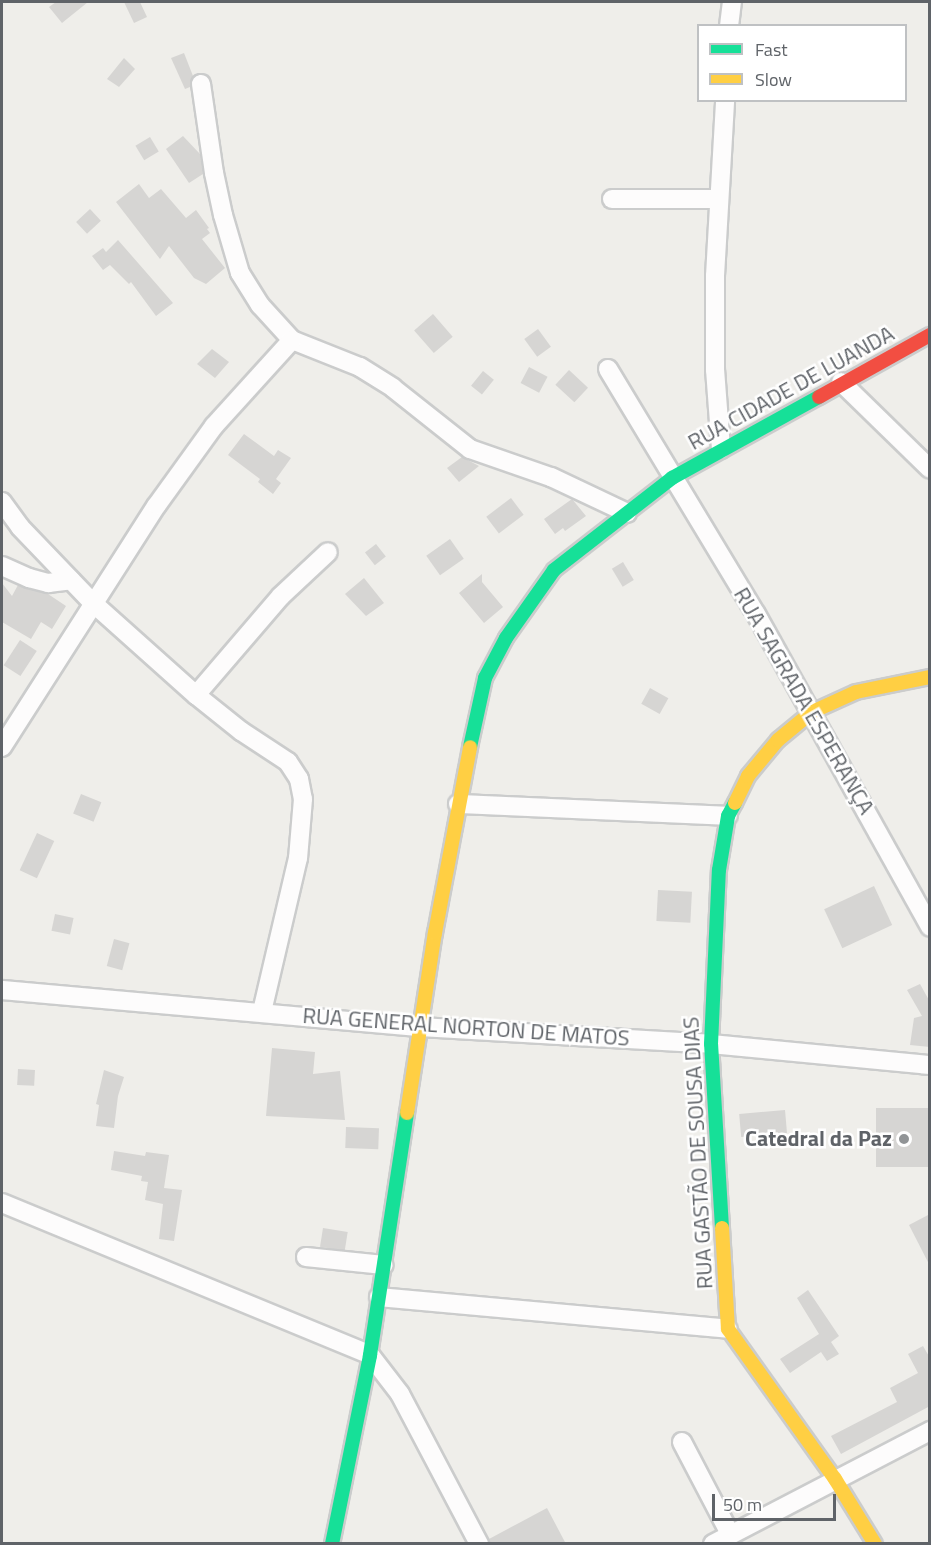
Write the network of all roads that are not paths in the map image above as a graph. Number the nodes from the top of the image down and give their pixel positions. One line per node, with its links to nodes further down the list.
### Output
1 (732, 2): 2 (street)
2 (729, 24)
3 (201, 84): 8 (street)
4 (725, 102): 6 (street)
5 (612, 199): 6 (street)
6 (719, 199): 11 (street)
7 (930, 335): 10 (street, RUA CIDADE DE LUANDA)
8 (292, 340): 15 (street); 19 (street)
9 (608, 369): 13 (street, RUA SAGRADA ESPERANÇA)
10 (841, 382): 11 (street, RUA CIDADE DE LUANDA); 12 (street)
11 (721, 449): 13 (street, RUA CIDADE DE LUANDA)
12 (930, 469)
13 (672, 478): 15 (street, RUA CIDADE DE LUANDA); 22 (street, RUA SAGRADA ESPERANÇA)
14 (2, 502): 18 (street)
15 (627, 513): 24 (street, RUA CIDADE DE LUANDA)
16 (328, 552): 21 (street)
17 (2, 566): 18 (street)
18 (71, 580): 19 (street)
19 (93, 603): 21 (street); 23 (street)
20 (930, 677): 22 (street, RUA GASTÃO DE SOUSA DIAS)
21 (196, 695): 28 (street)
22 (812, 712): 25 (street, RUA GASTÃO DE SOUSA DIAS); 26 (street, RUA SAGRADA ESPERANÇA)
23 (2, 747)
24 (458, 804): 25 (street); 29 (street, RUA CIDADE DE LUANDA)
25 (729, 816): 30 (street, RUA GASTÃO DE SOUSA DIAS)
26 (930, 927)
27 (2, 990): 28 (street, RUA GENERAL NORTON DE MATOS)
28 (262, 1012): 29 (street, RUA GENERAL NORTON DE MATOS)
29 (420, 1027): 30 (street, RUA GENERAL NORTON DE MATOS); 34 (street, RUA CIDADE DE LUANDA)
30 (711, 1044): 31 (street, RUA GENERAL NORTON DE MATOS); 36 (street, RUA GASTÃO DE SOUSA DIAS)
31 (930, 1065)
32 (2, 1203): 37 (street)
33 (306, 1257): 34 (street)
34 (384, 1265): 35 (street, RUA CIDADE DE LUANDA)
35 (379, 1297): 36 (street); 37 (street, RUA CIDADE DE LUANDA)
36 (728, 1329): 40 (street)
37 (370, 1355): 42 (street, RUA CIDADE DE LUANDA); 43 (street)
38 (930, 1431): 40 (street)
39 (682, 1442): 41 (street)
40 (835, 1479): 41 (street); 45 (street)
41 (730, 1534): 44 (street)
42 (332, 1544)
43 (479, 1544)
44 (713, 1544)
45 (875, 1544)

